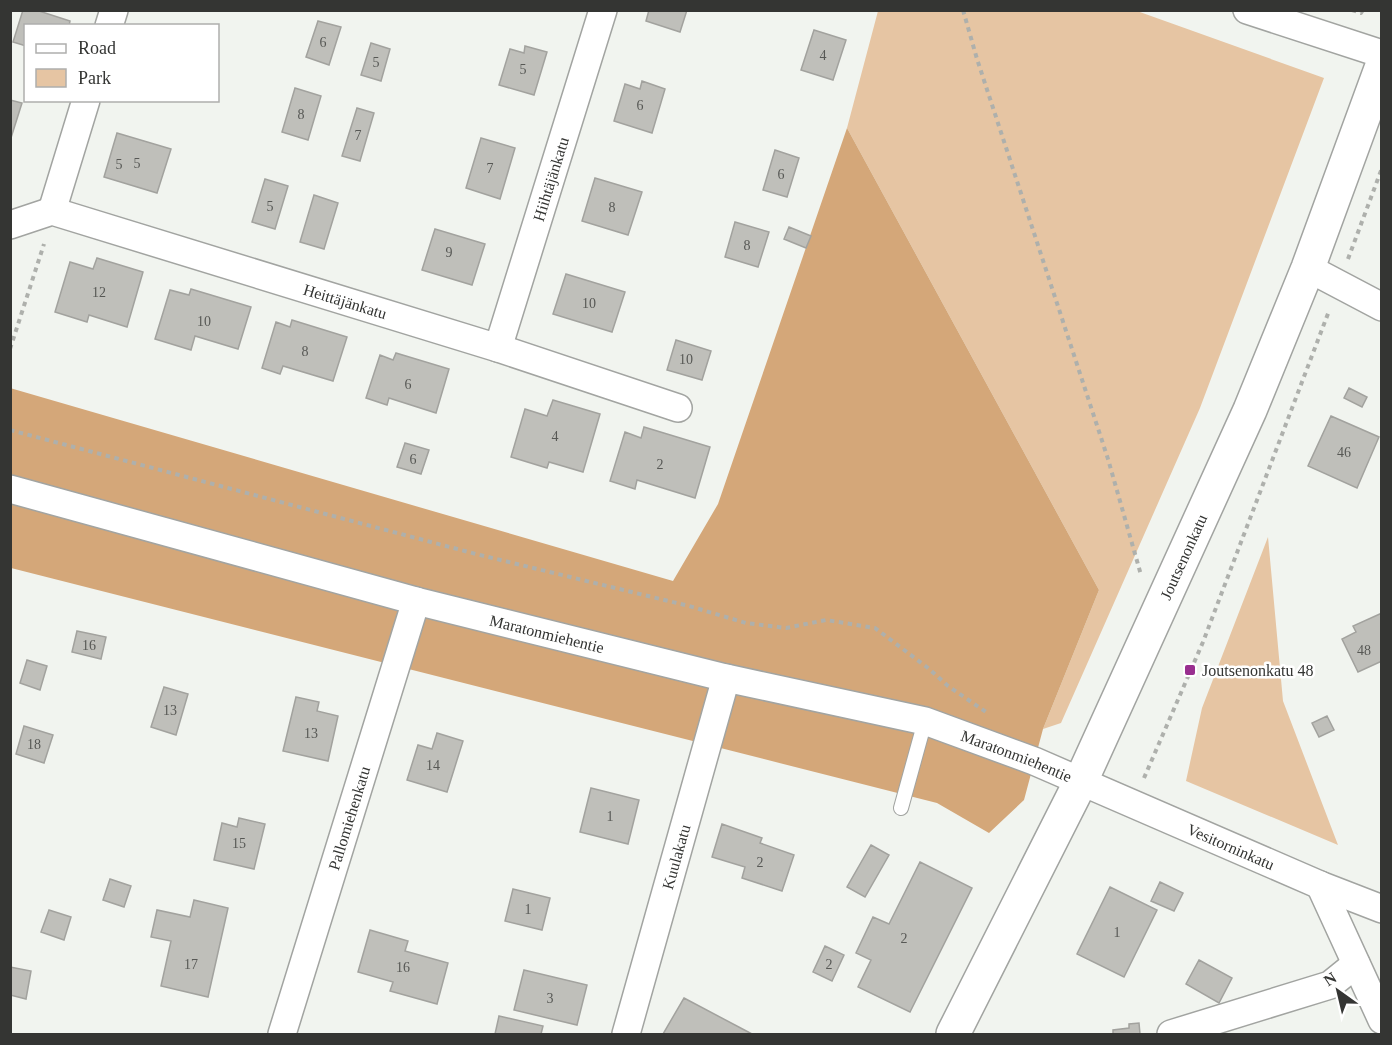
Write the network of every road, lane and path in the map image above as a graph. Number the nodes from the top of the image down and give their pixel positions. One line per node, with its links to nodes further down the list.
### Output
1 (603, 10): 15 (street, Hiihtäjänkatu)
2 (963, 10): 20 (path)
3 (1247, 10): 6 (street)
4 (1352, 10): 5 (path)
5 (1363, 10)
6 (1382, 54)
7 (1382, 66): 12 (main road, Joutsenonkatu)
8 (85, 102): 10 (street)
9 (1382, 168): 13 (path)
10 (52, 211): 11 (street); 15 (street, Heittäjänkatu); 16 (path)
11 (10, 225)
12 (1308, 268): 13 (street); 25 (main road, Joutsenonkatu)
13 (1339, 285): 14 (street); 26 (path)
14 (1382, 307)
15 (498, 348): 17 (street, Heittäjänkatu)
16 (10, 349)
17 (678, 408)
18 (10, 430): 23 (path)
19 (10, 489): 21 (street, Maratonmiehentie)
20 (1141, 577)
21 (416, 601): 22 (street, Maratonmiehentie); 32 (street, Pallomiehenkatu)
22 (726, 678): 24 (street, Maratonmiehentie); 33 (street, Kuulakatu)
23 (990, 716)
24 (925, 721): 25 (street, Maratonmiehentie); 27 (lane)
25 (1081, 781): 26 (street, Vesitorninkatu); 34 (main road, Joutsenonkatu)
26 (1133, 804): 28 (street, Vesitorninkatu)
27 (901, 808)
28 (1320, 885): 29 (street, Vesitorninkatu); 30 (street)
29 (1382, 909)
30 (1356, 964): 31 (street); 35 (street)
31 (1382, 1020)
32 (282, 1035)
33 (626, 1035)
34 (953, 1035)
35 (1171, 1035)

